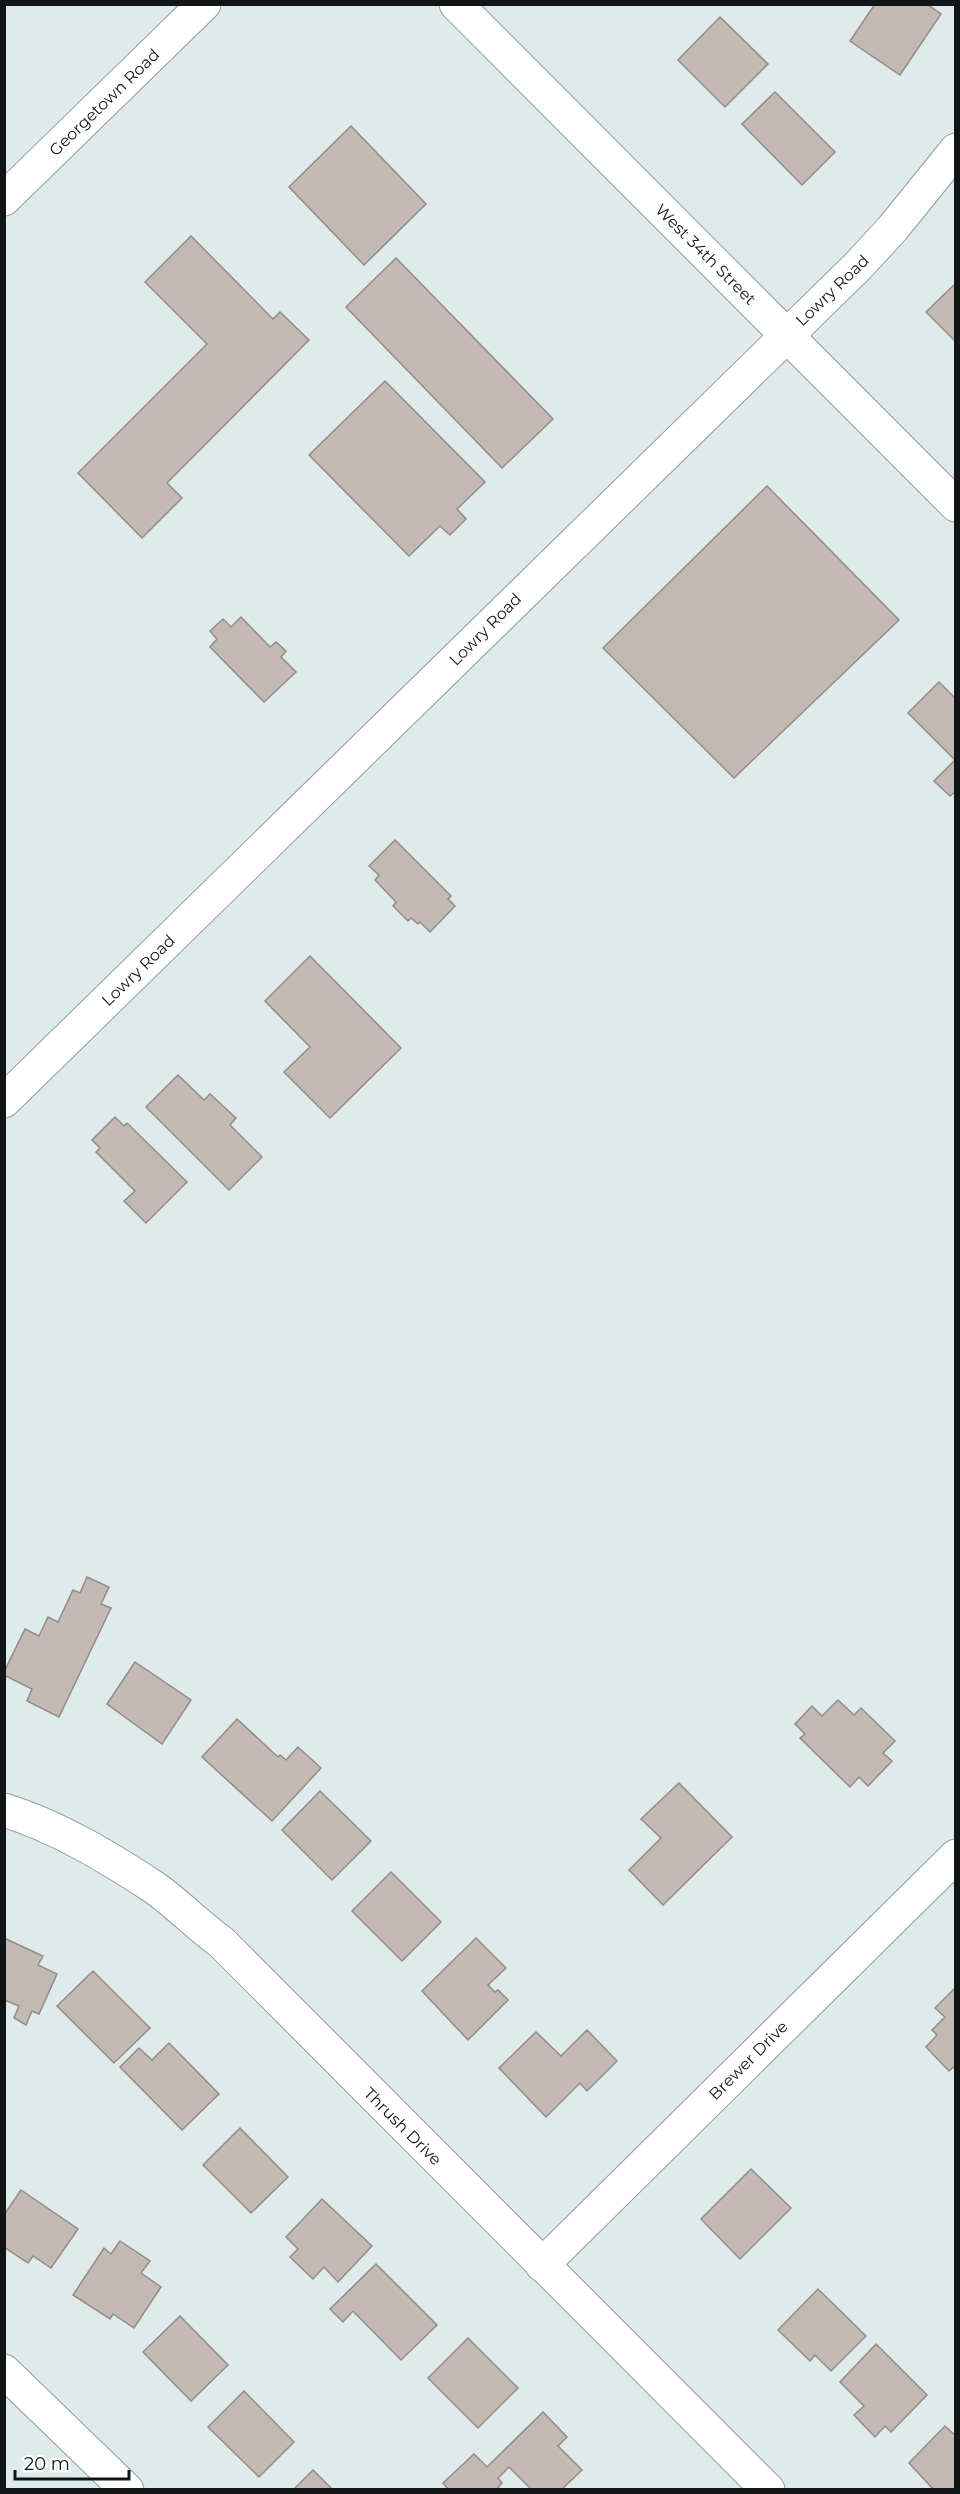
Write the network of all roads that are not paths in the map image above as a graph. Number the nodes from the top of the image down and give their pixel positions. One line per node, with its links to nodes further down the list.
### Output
1 (204, 4): 4 (street, Georgetown Road)
2 (456, 4): 5 (street, West 34th Street)
3 (956, 150): 5 (street, Lowry Road)
4 (4, 199)
5 (786, 334): 6 (street, West 34th Street); 7 (street, Lowry Road)
6 (956, 505)
7 (4, 1101)
8 (4, 1810): 10 (street, Thrush Drive)
9 (956, 1856): 10 (street, Brewer Drive)
10 (542, 2265): 13 (street, Thrush Drive)
11 (4, 2371): 12 (street)
12 (127, 2490)
13 (768, 2490)

